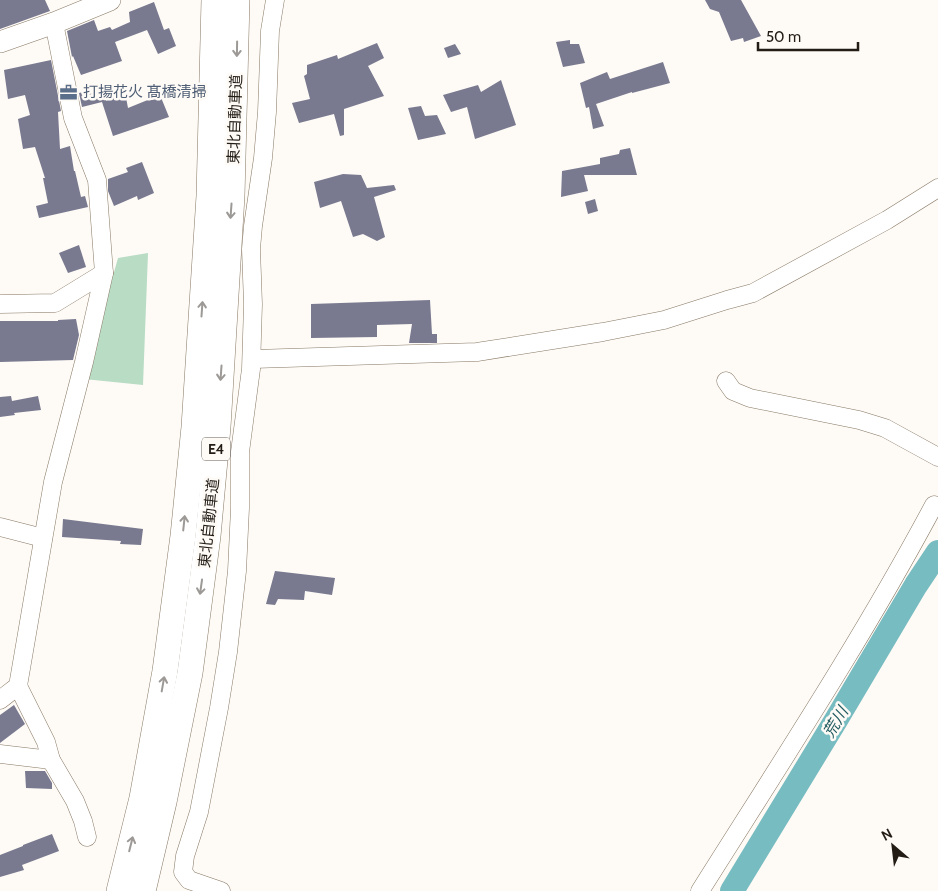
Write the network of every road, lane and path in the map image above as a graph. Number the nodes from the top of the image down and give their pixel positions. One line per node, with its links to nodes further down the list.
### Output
1 (110, 0): 5 (main road)
2 (214, 0): 21 (highway, 東北自動車道 / E4, one-way to 2)
3 (237, 0): 22 (highway, 東北自動車道 / E4, one-way to 22)
4 (275, 0): 10 (street)
5 (54, 23): 6 (main road); 8 (street)
6 (0, 42)
7 (938, 188): 10 (street)
8 (104, 273): 9 (street); 15 (street)
9 (0, 304)
10 (252, 359): 23 (street)
11 (726, 381): 12 (street)
12 (938, 457)
13 (937, 504): 24 (street)
14 (0, 527): 15 (street)
15 (43, 538): 16 (street)
16 (18, 686): 17 (street); 19 (street)
17 (0, 700)
18 (0, 754): 19 (street)
19 (51, 760): 20 (street)
20 (87, 837)
21 (120, 891)
22 (143, 891)
23 (220, 891)
24 (700, 891)

